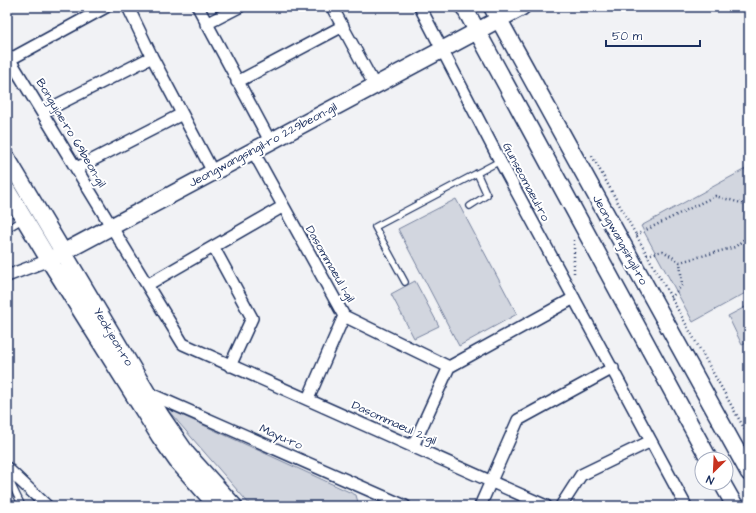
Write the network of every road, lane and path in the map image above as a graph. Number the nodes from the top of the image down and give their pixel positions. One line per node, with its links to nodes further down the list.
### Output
1 (106, 7): 15 (street)
2 (128, 7): 14 (street)
3 (198, 7): 10 (street)
4 (239, 7): 10 (street)
5 (332, 7): 11 (street)
6 (420, 7): 13 (street, Gunseomaeul-ro)
7 (464, 7): 12 (street)
8 (522, 7): 9 (street, Jeongwangsingil-ro 229beon-gil)
9 (495, 13): 12 (street, Jeongwangsingil-ro 229beon-gil); 60 (street, Jeongwangsingil-ro)
10 (206, 24): 16 (street)
11 (343, 26): 16 (street); 17 (street)
12 (477, 31): 13 (street, Jeongwangsingil-ro 229beon-gil); 58 (street)
13 (442, 50): 17 (street, Jeongwangsingil-ro 229beon-gil); 24 (street, Gunseomaeul-ro)
14 (152, 57): 18 (street); 19 (street)
15 (8, 58): 18 (street, Bongujae-ro 69beon-gil)
16 (237, 82): 20 (street)
17 (375, 86): 20 (street, Jeongwangsingil-ro 229beon-gil)
18 (43, 112): 25 (street, Bongujae-ro 69beon-gil)
19 (182, 114): 25 (street); 26 (street)
20 (270, 142): 21 (street, Jeongwangsingil-ro 229beon-gil)
21 (253, 151): 26 (street, Jeongwangsingil-ro 229beon-gil); 31 (street, Dasommaeul 1-gil)
22 (589, 151): 36 (path)
23 (7, 158): 39 (street, Yeokjeon-ro)
24 (500, 161): 27 (lane); 47 (street, Gunseomaeul-ro)
25 (77, 168): 33 (street, Bongujae-ro 69beon-gil)
26 (213, 172): 33 (street, Jeongwangsingil-ro 229beon-gil)
27 (477, 173): 30 (lane); 45 (lane)
28 (7, 190): 32 (street, Yeokjeon-ro)
29 (749, 205): 36 (path)
30 (470, 206)
31 (282, 207): 38 (street); 49 (street, Dasommaeul 1-gil)
32 (24, 219): 34 (lane); 41 (street, Yeokjeon-ro)
33 (111, 226): 39 (street, Jeongwangsingil-ro 229beon-gil); 46 (street, Dasommaeul 2-gil)
34 (7, 229)
35 (574, 234): 43 (path)
36 (636, 235): 40 (path)
37 (749, 235): 42 (path)
38 (214, 248): 46 (street); 50 (street)
39 (62, 252): 41 (street, Jeongwangsingil-ro 229beon-gil); 53 (street, Yeokjeon-ro)
40 (647, 255): 42 (path); 48 (path)
41 (49, 260): 44 (street); 66 (street, Yeokjeon-ro)
42 (680, 262): 48 (path)
43 (574, 274)
44 (7, 276)
45 (405, 282)
46 (147, 285): 50 (street, Dasommaeul 2-gil)
47 (574, 298): 51 (street); 52 (street, Gunseomaeul-ro)
48 (671, 298): 55 (path)
49 (344, 316): 51 (street, Dasommaeul 1-gil); 54 (street)
50 (230, 366): 54 (street, Dasommaeul 2-gil)
51 (449, 367): 57 (street)
52 (613, 368): 56 (street, Gunseomaeul-ro); 62 (street)
53 (146, 392): 67 (street, Yeokjeon-ro); 68 (street, Mayu-ro)
54 (308, 399): 57 (street, Dasommaeul 2-gil)
55 (749, 437)
56 (651, 441): 71 (street); 72 (street, Gunseomaeul-ro)
57 (413, 446): 62 (street, Dasommaeul 2-gil)
58 (705, 451)
59 (7, 468): 65 (street)
60 (749, 472)
61 (7, 475): 64 (lane)
62 (491, 481): 69 (street); 70 (street, Dasommaeul 2-gil)
63 (727, 491): 73 (street)
64 (22, 506)
65 (47, 506)
66 (217, 506)
67 (234, 506)
68 (405, 506)
69 (480, 506)
70 (546, 506)
71 (561, 506)
72 (686, 506)
73 (735, 506)

